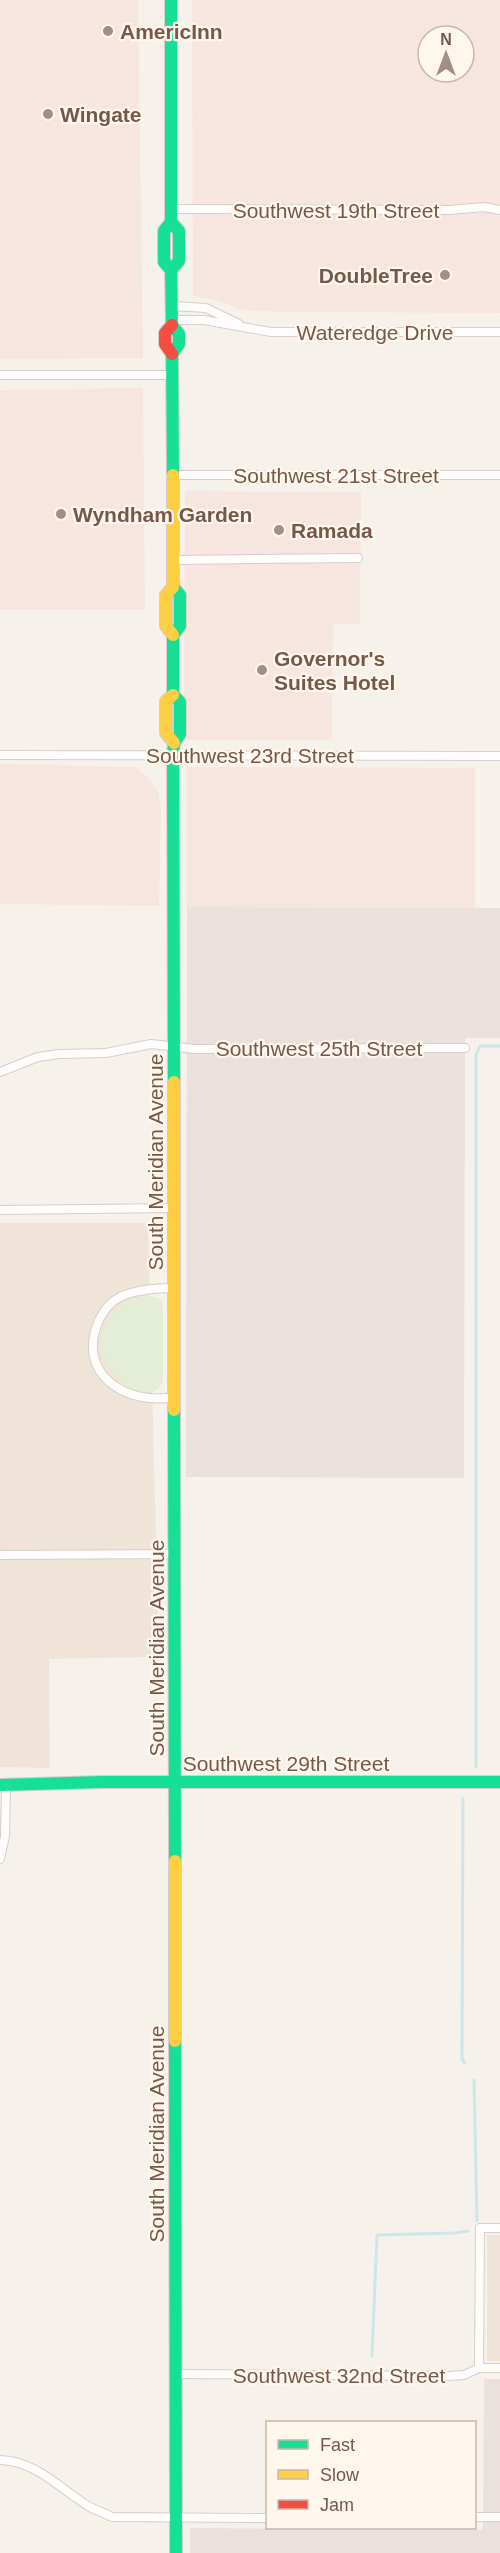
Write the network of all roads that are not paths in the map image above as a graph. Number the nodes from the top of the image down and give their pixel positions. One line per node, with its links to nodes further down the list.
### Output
1 (171, 0): 3 (main road, South Meridian Avenue)
2 (500, 210): 3 (street, Southwest 19th Street)
3 (171, 216): 4 (main road, South Meridian Avenue)
4 (172, 306): 5 (main road, South Meridian Avenue); 6 (street, Wateredge Drive)
5 (172, 322): 6 (street, Wateredge Drive); 9 (main road, South Meridian Avenue)
6 (250, 330): 7 (street, Wateredge Drive)
7 (500, 332)
8 (0, 375): 9 (street)
9 (172, 375): 10 (main road, South Meridian Avenue)
10 (172, 475): 11 (street, Southwest 21st Street); 13 (main road, South Meridian Avenue)
11 (500, 475)
12 (358, 558): 13 (street)
13 (173, 560): 14 (main road, South Meridian Avenue)
14 (174, 749): 15 (street, Southwest 23rd Street); 16 (street, Southwest 23rd Street); 17 (main road, South Meridian Avenue)
15 (0, 755)
16 (500, 756)
17 (174, 1047): 18 (street, Southwest 25th Street); 19 (street, Southwest 25th Street); 20 (main road, South Meridian Avenue)
18 (465, 1048)
19 (0, 1072)
20 (175, 1208): 21 (street); 22 (main road, South Meridian Avenue)
21 (0, 1210)
22 (175, 1288): 23 (main road, South Meridian Avenue); 23 (street)
23 (175, 1397): 24 (main road, South Meridian Avenue)
24 (176, 1554): 25 (street); 26 (main road, South Meridian Avenue)
25 (0, 1555)
26 (175, 1782): 27 (main road, Southwest 29th Street); 28 (main road, Southwest 29th Street); 33 (main road, South Meridian Avenue)
27 (500, 1782)
28 (3, 1785): 29 (street)
29 (0, 1859)
30 (500, 2228): 31 (street)
31 (478, 2368): 32 (street, Southwest 32nd Street); 33 (street, Southwest 32nd Street)
32 (500, 2368)
33 (176, 2374): 37 (main road, South Meridian Avenue)
34 (0, 2460): 37 (street)
35 (476, 2517): 36 (street)
36 (500, 2517)
37 (176, 2518): 38 (street); 39 (main road, South Meridian Avenue)
38 (266, 2518)
39 (176, 2553)

